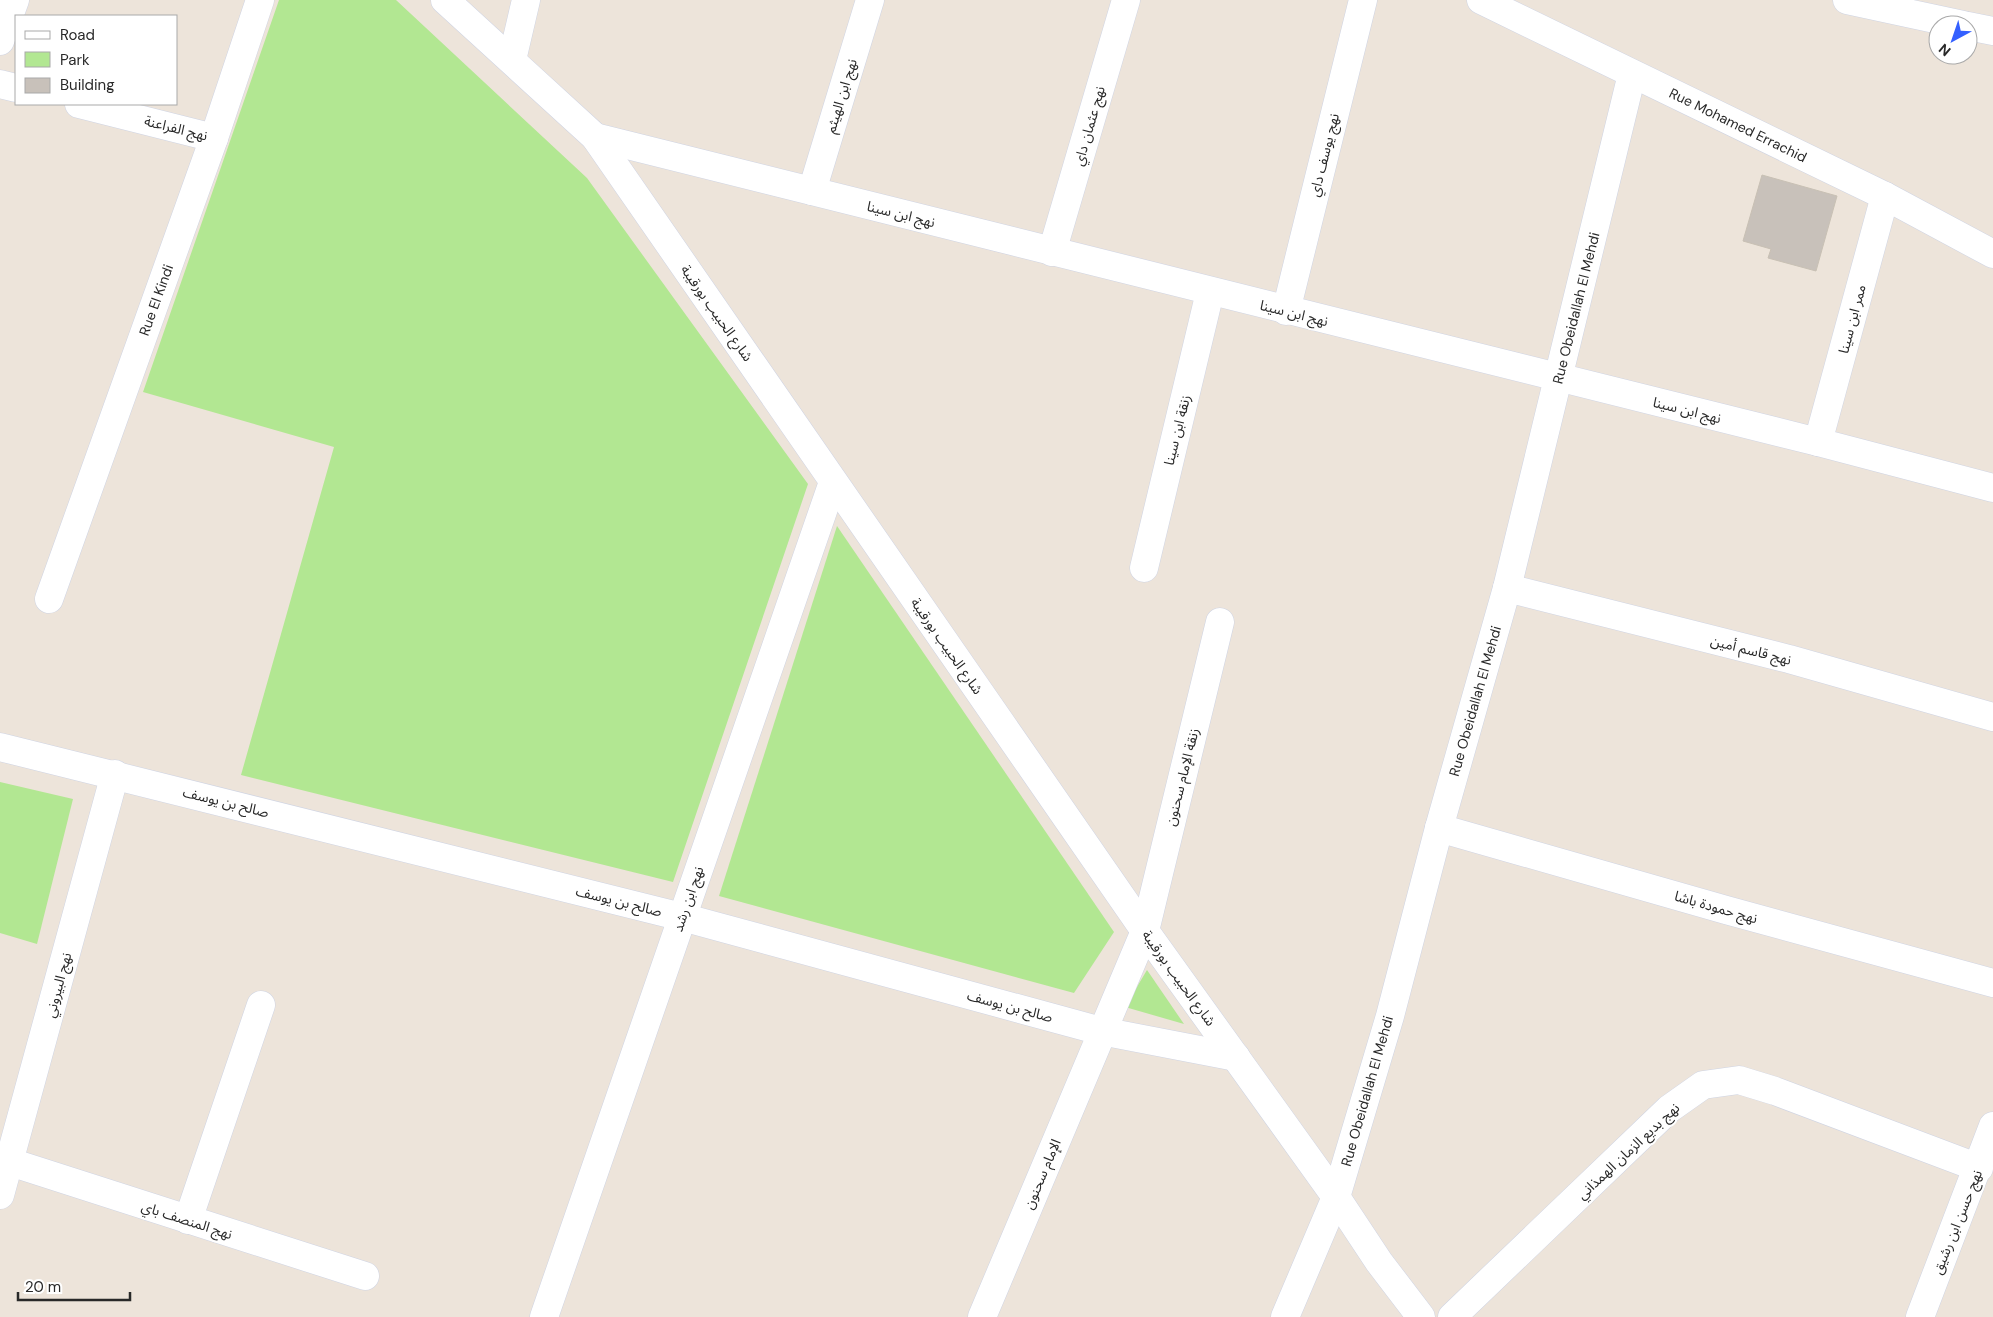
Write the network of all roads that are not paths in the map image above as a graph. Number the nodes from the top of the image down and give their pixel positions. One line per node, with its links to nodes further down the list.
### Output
1 (15, 0): 13 (street)
2 (260, 0): 20 (street, Rue El Kindi)
3 (445, 0): 14 (street, شارع الحبيب بورقيبة)
4 (526, 0): 14 (street)
5 (870, 0): 21 (street, نهج ابن الهيثم)
6 (1126, 0): 23 (street, نهج عثمان داي)
7 (1363, 0): 26 (street, نهج يوسف داي)
8 (1481, 0): 15 (street, Rue Mohamed Errachid)
9 (1847, 0): 10 (street)
10 (1928, 17)
11 (1978, 28): 12 (street)
12 (1993, 31)
13 (0, 41)
14 (512, 60): 19 (street, شارع الحبيب بورقيبة)
15 (1632, 74): 22 (street, Rue Mohamed Errachid); 27 (street, Rue Obeidallah El Mehdi)
16 (0, 84): 17 (street)
17 (15, 88)
18 (83, 105): 20 (street, نهج الفراعنة)
19 (595, 137): 21 (street, نهج ابن سينا); 29 (street, شارع الحبيب بورقيبة)
20 (214, 138): 33 (street, Rue El Kindi)
21 (812, 191): 23 (street, نهج ابن سينا)
22 (1885, 196): 24 (street, Rue Mohamed Errachid); 28 (street, ممر ابن سينا)
23 (1052, 252): 25 (street, نهج ابن سينا)
24 (1993, 254)
25 (1210, 292): 26 (street, نهج ابن سينا); 31 (street, زنقة ابن سينا)
26 (1286, 311): 27 (street, نهج ابن سينا)
27 (1559, 378): 28 (street, نهج ابن سينا); 32 (street, Rue Obeidallah El Mehdi)
28 (1818, 442): 30 (street, نهج ابن سينا)
29 (833, 482): 39 (street, نهج ابن رشد); 40 (street, شارع الحبيب بورقيبة)
30 (1993, 488)
31 (1144, 568)
32 (1507, 588): 35 (street, نهج قاسم أمين); 38 (street, Rue Obeidallah El Mehdi)
33 (50, 599)
34 (1220, 622): 40 (street, زنقة الإمام سحنون)
35 (1993, 717)
36 (0, 747): 37 (street, صالح بن يوسف)
37 (116, 774): 39 (street, صالح بن يوسف); 46 (street, نهج البيروني)
38 (1439, 828): 41 (street, نهج حمودة باشا); 49 (street, Rue Obeidallah El Mehdi)
39 (682, 917): 43 (street, صالح بن يوسف); 52 (street, نهج ابن رشد)
40 (1145, 931): 43 (street, زنقة الإمام سحنون); 44 (street, شارع الحبيب بورقيبة)
41 (1993, 983)
42 (261, 1005): 50 (street)
43 (1101, 1031): 44 (street, صالح بن يوسف); 53 (street, الإمام سحنون)
44 (1236, 1057): 49 (street, شارع الحبيب بورقيبة)
45 (1993, 1126): 47 (street, نهج حسن ابن رشيق)
46 (10, 1162): 48 (street, نهج البيروني); 50 (street, نهج المنصف باي)
47 (1979, 1168): 56 (street, نهج بديع الزمان الهمذاني); 57 (street, نهج حسن ابن رشيق)
48 (0, 1195)
49 (1336, 1197): 54 (street, Rue Obeidallah El Mehdi); 55 (street, شارع الحبيب بورقيبة)
50 (188, 1220): 51 (street, نهج المنصف باي)
51 (365, 1276)
52 (544, 1317)
53 (982, 1317)
54 (1285, 1317)
55 (1421, 1317)
56 (1452, 1317)
57 (1920, 1317)

